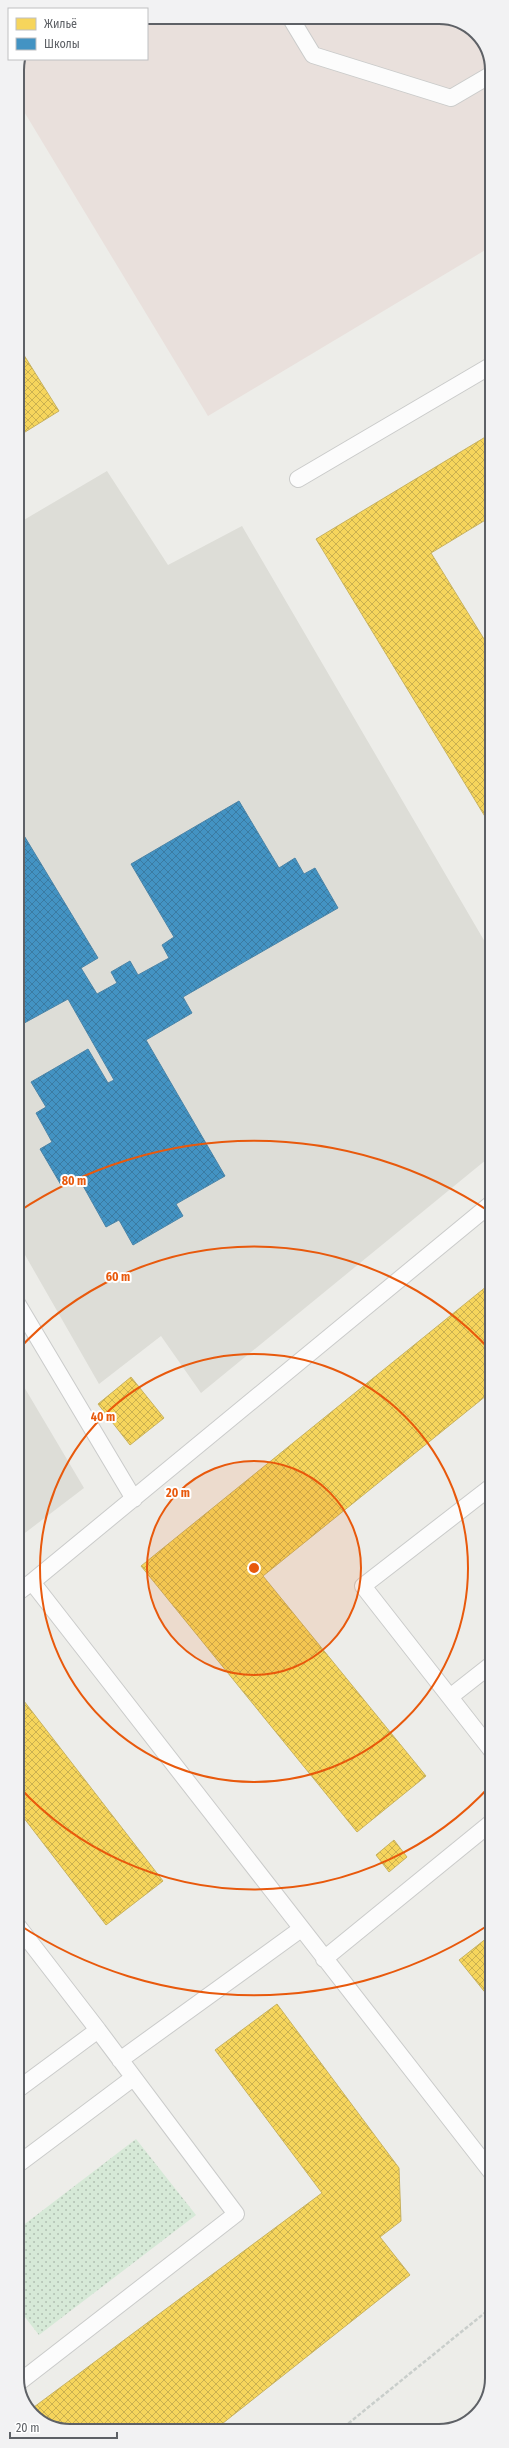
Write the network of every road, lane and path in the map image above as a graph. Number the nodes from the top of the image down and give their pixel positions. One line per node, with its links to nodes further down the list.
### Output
1 (294, 24): 2 (lane)
2 (485, 78)
3 (485, 369): 4 (lane)
4 (298, 478)
5 (485, 1209): 8 (lane)
6 (24, 1315): 8 (lane)
7 (485, 1491): 12 (lane)
8 (134, 1499): 9 (lane)
9 (32, 1582): 10 (lane); 15 (lane)
10 (24, 1588)
11 (485, 1670): 12 (lane)
12 (450, 1697): 13 (lane)
13 (485, 1741)
14 (485, 1828): 17 (lane)
15 (301, 1929): 17 (lane); 19 (lane)
16 (24, 1934): 18 (lane)
17 (324, 1959): 23 (lane)
18 (98, 2030): 19 (lane); 21 (lane)
19 (120, 2060): 20 (lane)
20 (133, 2078): 22 (lane); 25 (lane)
21 (24, 2085)
22 (24, 2160)
23 (485, 2164)
24 (485, 2313): 26 (path)
25 (24, 2379)
26 (346, 2424)

